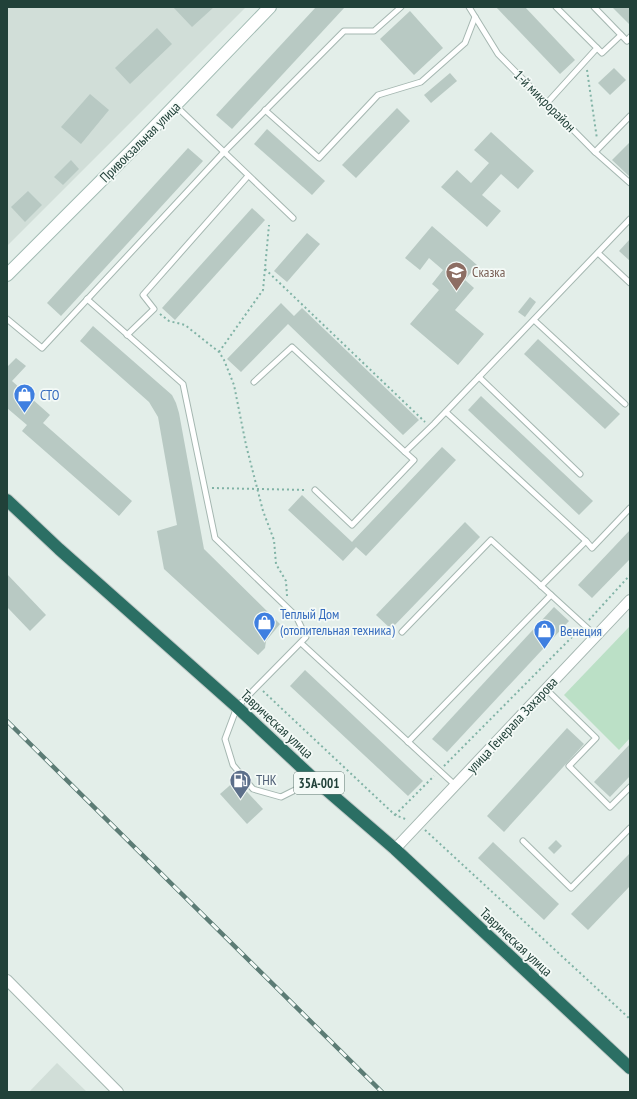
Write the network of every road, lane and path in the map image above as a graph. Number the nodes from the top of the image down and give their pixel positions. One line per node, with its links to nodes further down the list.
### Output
1 (270, 7): 12 (main road, Привокзальная улица)
2 (402, 7): 13 (lane)
3 (469, 7): 6 (lane, 1-й микрорайон)
4 (556, 7): 9 (lane)
5 (594, 7): 7 (lane)
6 (475, 17): 11 (lane, 1-й микрорайон); 13 (lane)
7 (621, 35): 8 (lane); 9 (lane)
8 (630, 38)
9 (597, 48): 10 (lane)
10 (585, 61): 11 (lane); 15 (path)
11 (547, 103): 15 (lane, 1-й микрорайон)
12 (176, 106): 16 (lane); 24 (main road, Привокзальная улица)
13 (265, 110): 16 (lane)
14 (630, 116): 15 (lane)
15 (596, 150): 18 (lane, 1-й микрорайон)
16 (224, 152): 17 (lane); 26 (lane)
17 (248, 176): 19 (lane); 27 (lane)
18 (630, 183)
19 (293, 218)
20 (630, 219): 22 (lane)
21 (269, 225): 23 (path)
22 (598, 253): 25 (lane); 29 (lane)
23 (265, 270): 31 (path); 36 (path)
24 (7, 275)
25 (630, 283)
26 (87, 299): 28 (lane); 30 (lane)
27 (154, 309): 30 (lane); 31 (path)
28 (7, 319)
29 (534, 320): 32 (lane); 34 (lane)
30 (127, 335): 39 (lane)
31 (219, 352): 40 (path)
32 (479, 377): 35 (lane); 38 (lane)
33 (254, 382): 37 (lane)
34 (625, 404)
35 (446, 412): 36 (lane); 44 (lane)
36 (431, 428): 37 (lane)
37 (405, 452): 41 (lane)
38 (580, 474)
39 (204, 488): 40 (path); 49 (lane)
40 (257, 489): 41 (path); 49 (path)
41 (315, 490)
42 (7, 500): 56 (highway, Таврическая улица / 35А-001)
43 (630, 508): 44 (lane)
44 (586, 541): 46 (lane)
45 (630, 575): 50 (path)
46 (541, 586): 47 (lane); 51 (lane)
47 (551, 595): 50 (lane); 57 (lane)
48 (630, 600): 52 (street, улица Генерала Захарова)
49 (287, 608): 53 (lane)
50 (584, 625): 52 (lane); 58 (path)
51 (402, 632)
52 (596, 636): 55 (street, улица Генерала Захарова)
53 (301, 643): 54 (lane); 57 (lane)
54 (257, 686): 56 (lane); 62 (path)
55 (546, 689): 60 (street, улица Генерала Захарова); 61 (lane)
56 (237, 707): 59 (highway, Таврическая улица / 35А-001); 59 (lane)
57 (408, 742): 58 (lane)
58 (439, 771): 60 (lane); 62 (path)
59 (315, 780): 66 (highway, Таврическая улица / 35А-001)
60 (455, 785): 63 (street, улица Генерала Захарова)
61 (630, 787)
62 (395, 815): 63 (path)
63 (419, 824): 66 (street, улица Генерала Захарова); 68 (path)
64 (630, 828): 65 (lane)
65 (523, 842)
66 (395, 849): 69 (highway, Таврическая улица / 35А-001)
67 (7, 980): 70 (street)
68 (630, 1019)
69 (630, 1068)
70 (118, 1092)

